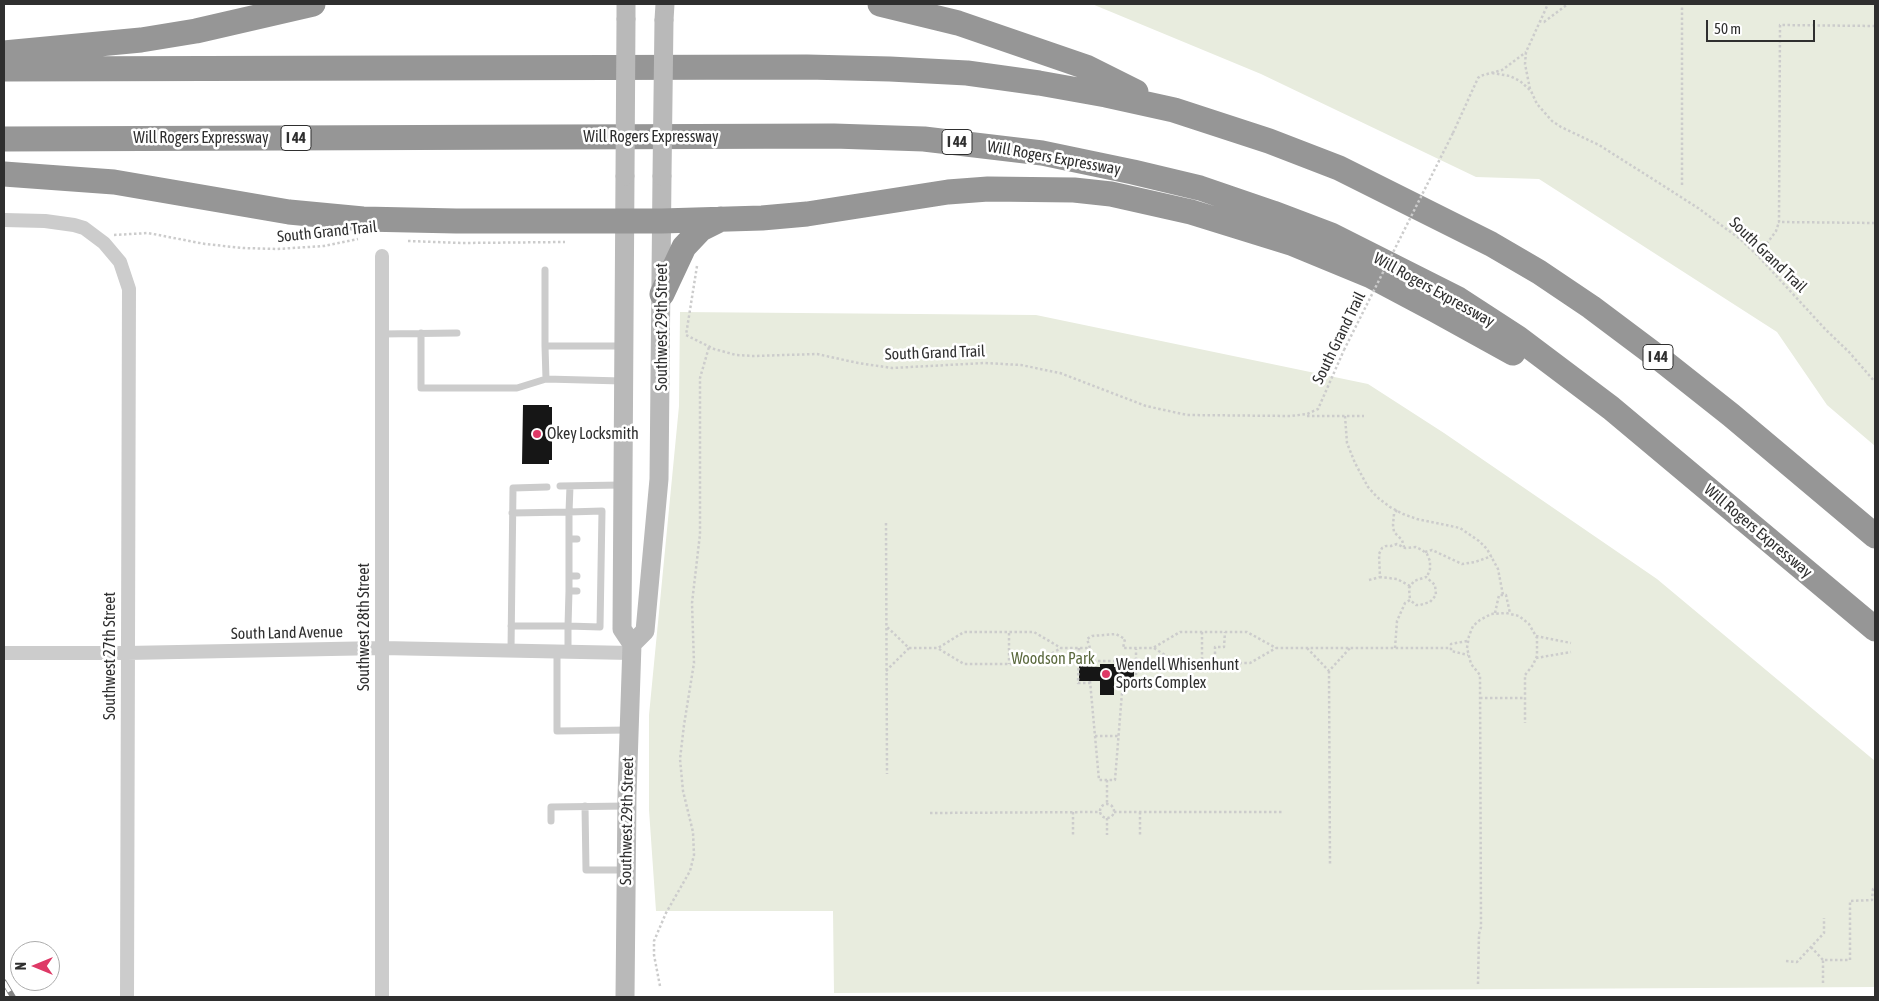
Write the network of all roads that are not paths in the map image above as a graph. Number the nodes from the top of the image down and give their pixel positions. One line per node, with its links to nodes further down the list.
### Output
1 (313, 4): 5 (highway)
2 (880, 4): 7 (highway)
3 (626, 11): 12 (main road, Southwest 29th Street, bridge)
4 (664, 12): 13 (main road, Southwest 29th Street, bridge)
5 (4, 53)
6 (4, 69): 7 (highway, I 44)
7 (1174, 110): 31 (highway, I 44)
8 (4, 139): 24 (highway, Will Rogers Expressway / I 44)
9 (4, 174): 12 (highway)
10 (721, 219): 13 (highway); 16 (highway); 24 (highway)
11 (4, 220): 42 (street, Southwest 27th Street)
12 (624, 220): 13 (highway); 21 (main road, Southwest 29th Street)
13 (662, 221): 16 (main road, Southwest 29th Street)
14 (382, 256): 19 (street, Southwest 28th Street)
15 (544, 270): 20 (lane)
16 (662, 294): 38 (main road, Southwest 29th Street)
17 (421, 333): 18 (lane); 19 (lane); 22 (lane)
18 (456, 333)
19 (382, 334): 37 (street, Southwest 28th Street)
20 (546, 346): 21 (lane); 22 (lane)
21 (624, 346): 23 (main road, Southwest 29th Street)
22 (546, 379): 23 (lane)
23 (624, 382): 25 (main road, Southwest 29th Street)
24 (1611, 408): 36 (highway, Will Rogers Expressway / I 44)
25 (622, 485): 27 (lane); 38 (main road, Southwest 29th Street)
26 (560, 486): 27 (lane)
27 (570, 486): 30 (lane)
28 (547, 487): 29 (lane)
29 (512, 512): 30 (lane); 34 (lane)
30 (569, 512): 32 (lane); 35 (lane)
31 (1875, 536)
32 (569, 539): 33 (lane); 35 (lane)
33 (577, 539)
34 (511, 626): 35 (lane); 39 (lane)
35 (568, 626): 40 (lane)
36 (1875, 629)
37 (382, 648): 39 (street, South Land Avenue); 42 (street, South Land Avenue); 49 (street, Southwest 28th Street)
38 (631, 648): 40 (street, South Land Avenue); 43 (main road, Southwest 29th Street)
39 (511, 650): 40 (street, South Land Avenue)
40 (562, 651): 43 (lane)
41 (4, 653): 42 (street, South Land Avenue)
42 (127, 653): 48 (street, Southwest 27th Street)
43 (628, 730): 45 (main road, Southwest 29th Street)
44 (585, 806): 45 (lane); 46 (lane); 47 (lane)
45 (627, 806): 47 (main road, Southwest 29th Street)
46 (550, 822)
47 (627, 870): 50 (main road, Southwest 29th Street)
48 (127, 997)
49 (382, 997)
50 (625, 997)

